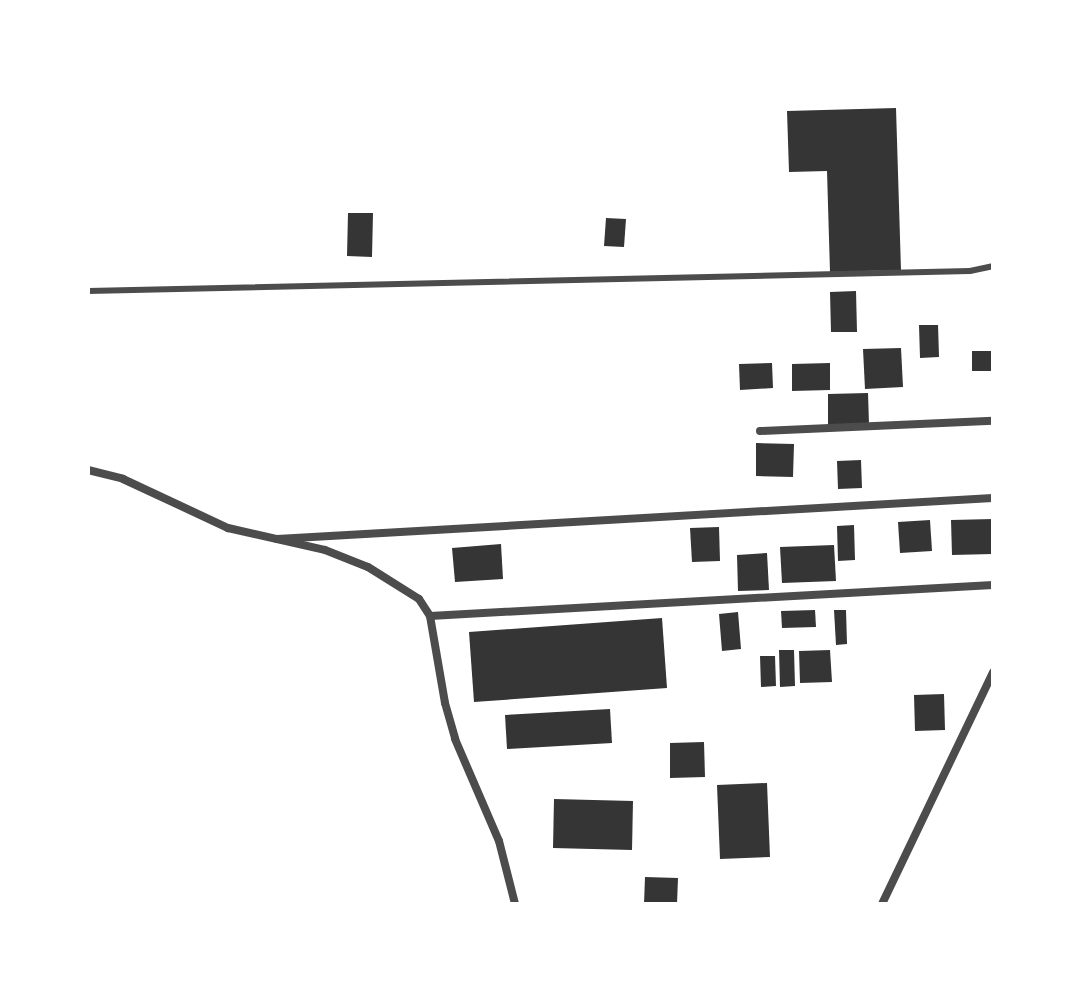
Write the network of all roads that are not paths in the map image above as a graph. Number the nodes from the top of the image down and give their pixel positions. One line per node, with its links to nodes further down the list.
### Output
1 (993, 266): 2 (lane)
2 (88, 291)
3 (993, 421): 4 (street)
4 (760, 431)
5 (88, 470): 7 (street)
6 (993, 498): 7 (street)
7 (277, 539): 9 (street)
8 (993, 585): 9 (street)
9 (430, 616): 11 (street)
10 (993, 672): 12 (street)
11 (515, 904)
12 (882, 904)

